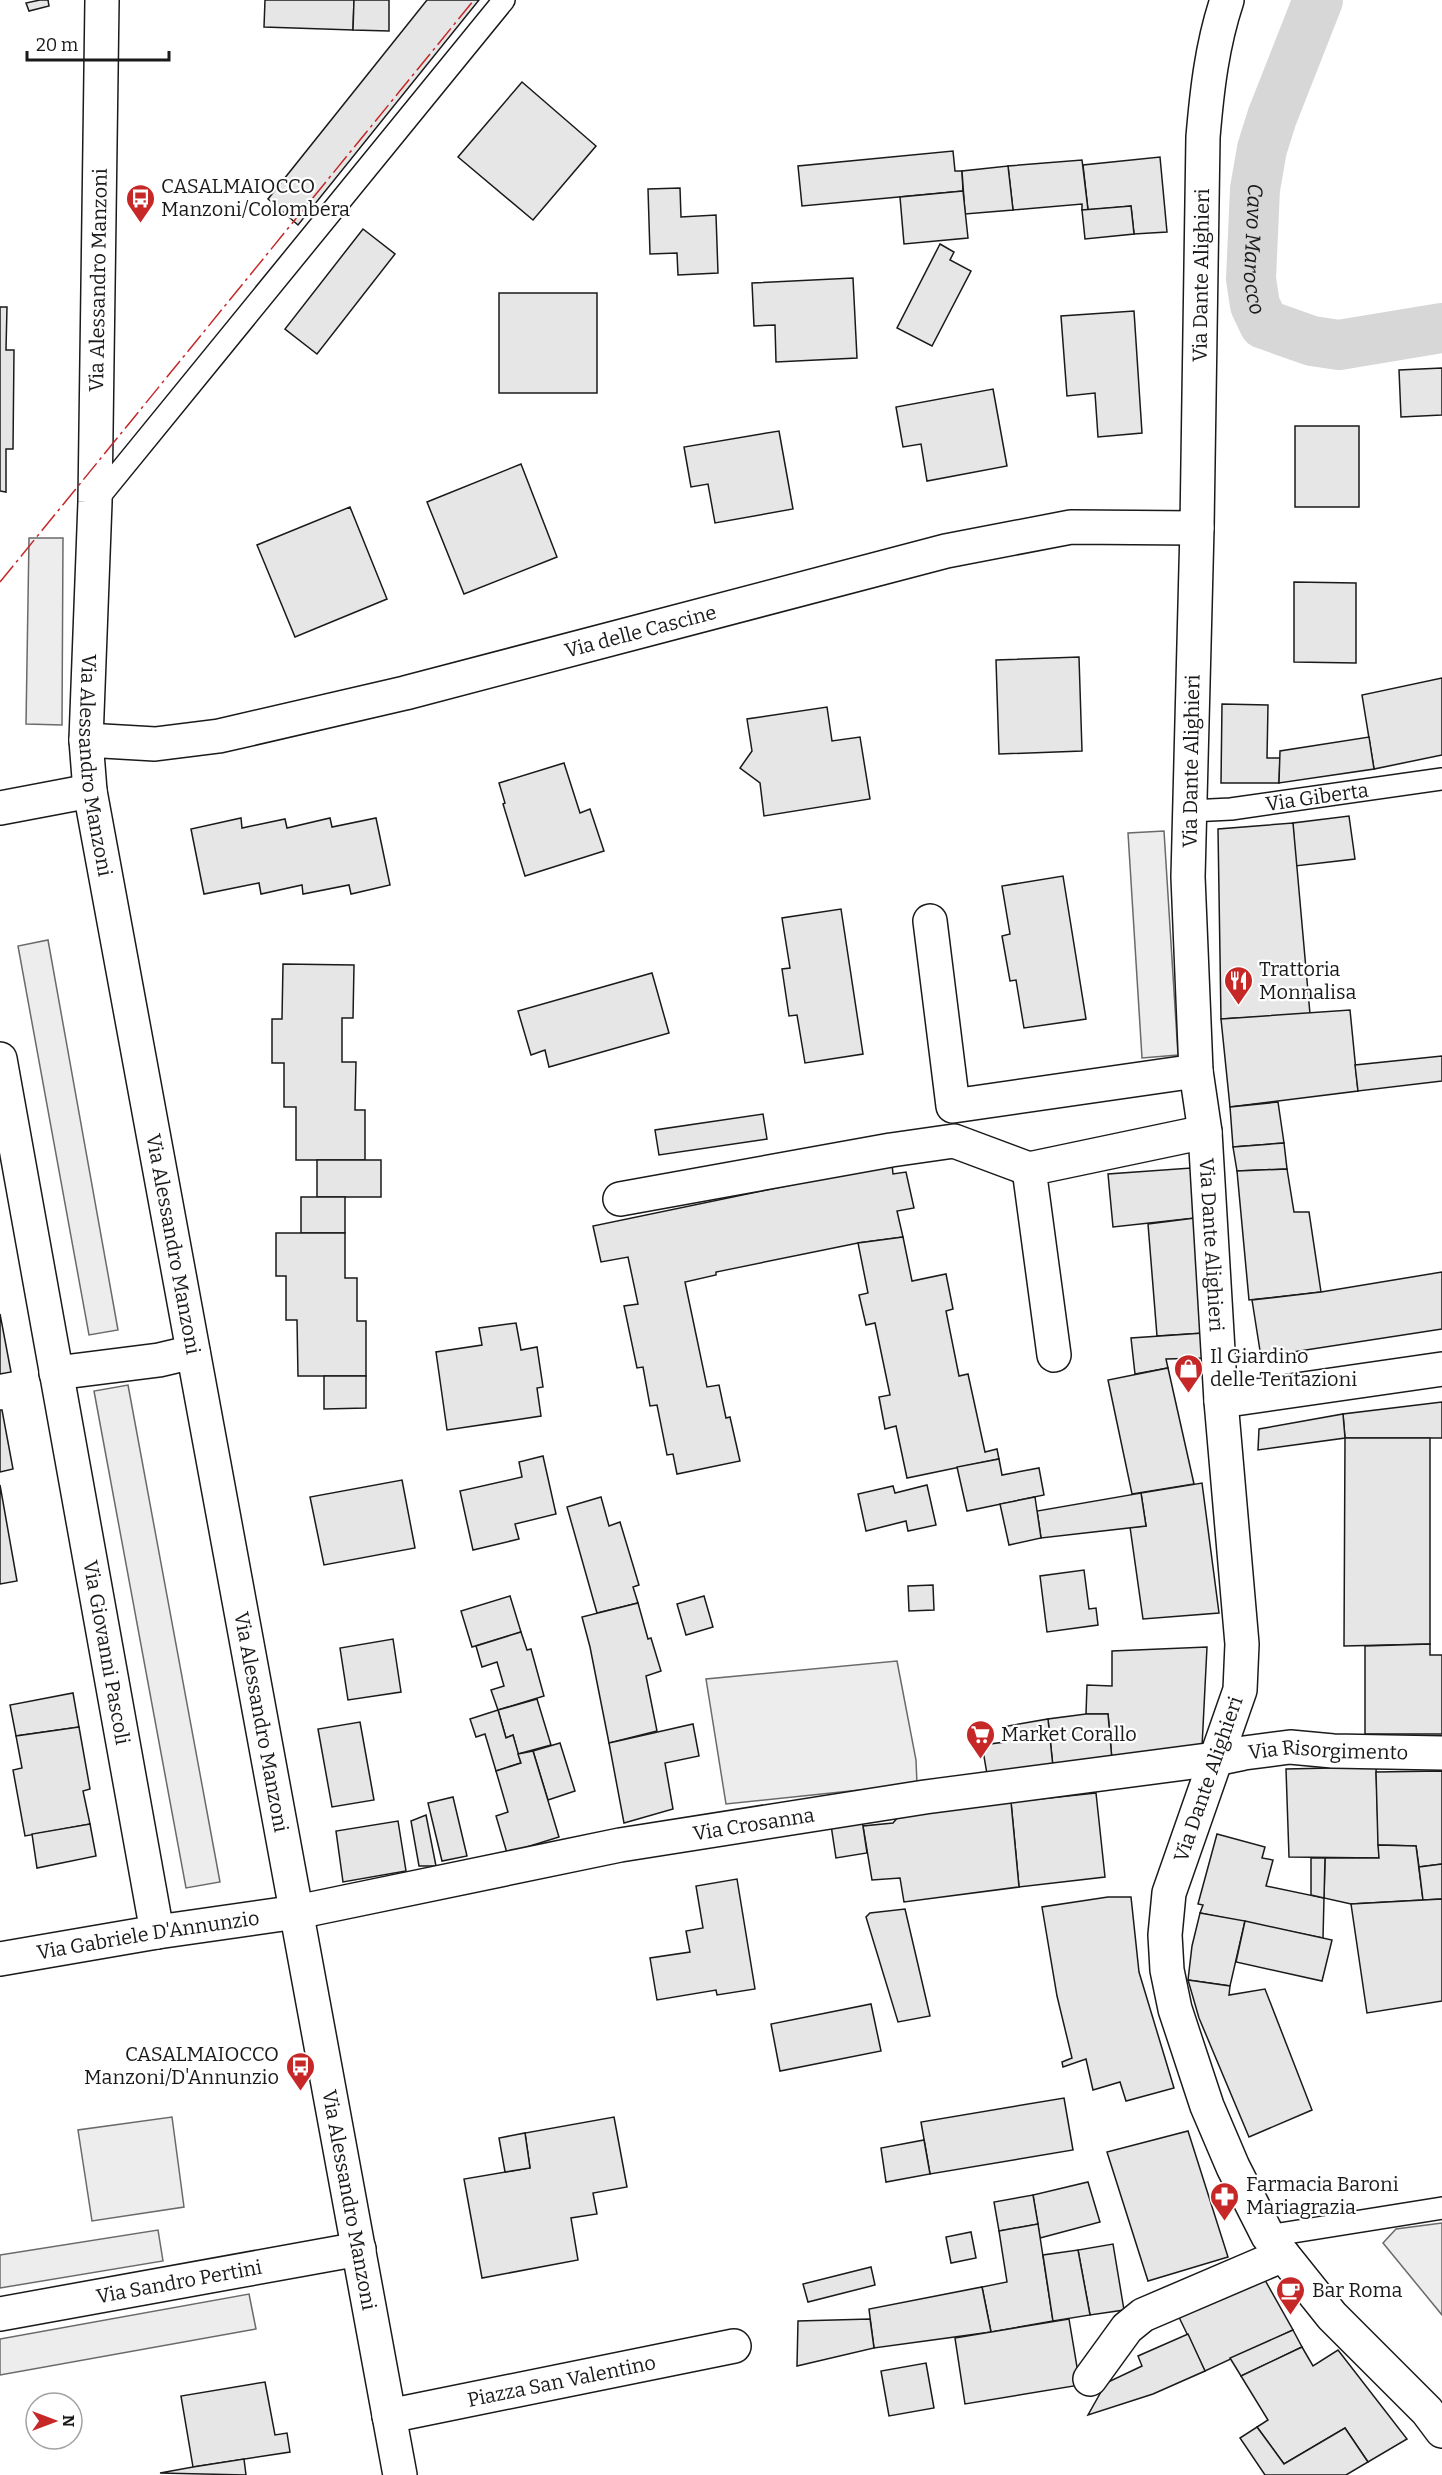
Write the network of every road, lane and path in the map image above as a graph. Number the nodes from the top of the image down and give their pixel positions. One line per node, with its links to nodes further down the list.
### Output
1 (102, 0): 4 (street, Via Alessandro Manzoni)
2 (504, 0): 4 (lane)
3 (1227, 0): 5 (street, Via Dante Alighieri)
4 (95, 502): 6 (street, Via Alessandro Manzoni)
5 (1197, 528): 6 (street, Via delle Cascine); 10 (street, Via Dante Alighieri)
6 (86, 740): 8 (street, Via Alessandro Manzoni)
7 (1442, 779): 10 (lane, Via Giberta)
8 (90, 791): 9 (street); 18 (street, Via Alessandro Manzoni)
9 (0, 808)
10 (1190, 811): 13 (street, Via Dante Alighieri)
11 (930, 921): 13 (street)
12 (0, 1059): 16 (street, Via Giovanni Pascoli)
13 (1196, 1071): 14 (street, Via Dante Alighieri)
14 (1205, 1132): 15 (street); 22 (street, Via Dante Alighieri)
15 (1029, 1169): 17 (street); 19 (street)
16 (12, 1198): 21 (street, Via Giovanni Pascoli)
17 (620, 1199)
18 (193, 1352): 21 (street); 25 (street, Via Alessandro Manzoni)
19 (1054, 1355)
20 (1442, 1369): 22 (street)
21 (56, 1373): 26 (street, Via Giovanni Pascoli)
22 (1221, 1401): 24 (street, Via Dante Alighieri)
23 (1442, 1753): 24 (street, Via Risorgimento)
24 (1215, 1759): 25 (street, Via Crosanna); 29 (street, Via Dante Alighieri)
25 (297, 1912): 26 (street, Via Gabriele D'Annunzio); 30 (street, Via Alessandro Manzoni)
26 (157, 1932): 27 (street, Via Gabriele D'Annunzio)
27 (0, 1959)
28 (1442, 2208): 29 (lane)
29 (1275, 2246): 33 (street); 35 (street, Via Dante Alighieri)
30 (358, 2249): 31 (street, Via Sandro Pertini); 34 (street, Via Alessandro Manzoni)
31 (0, 2314)
32 (734, 2346): 34 (street, Piazza San Valentino)
33 (1089, 2379)
34 (389, 2416): 36 (street, Via Alessandro Manzoni)
35 (1437, 2416)
36 (400, 2475)

